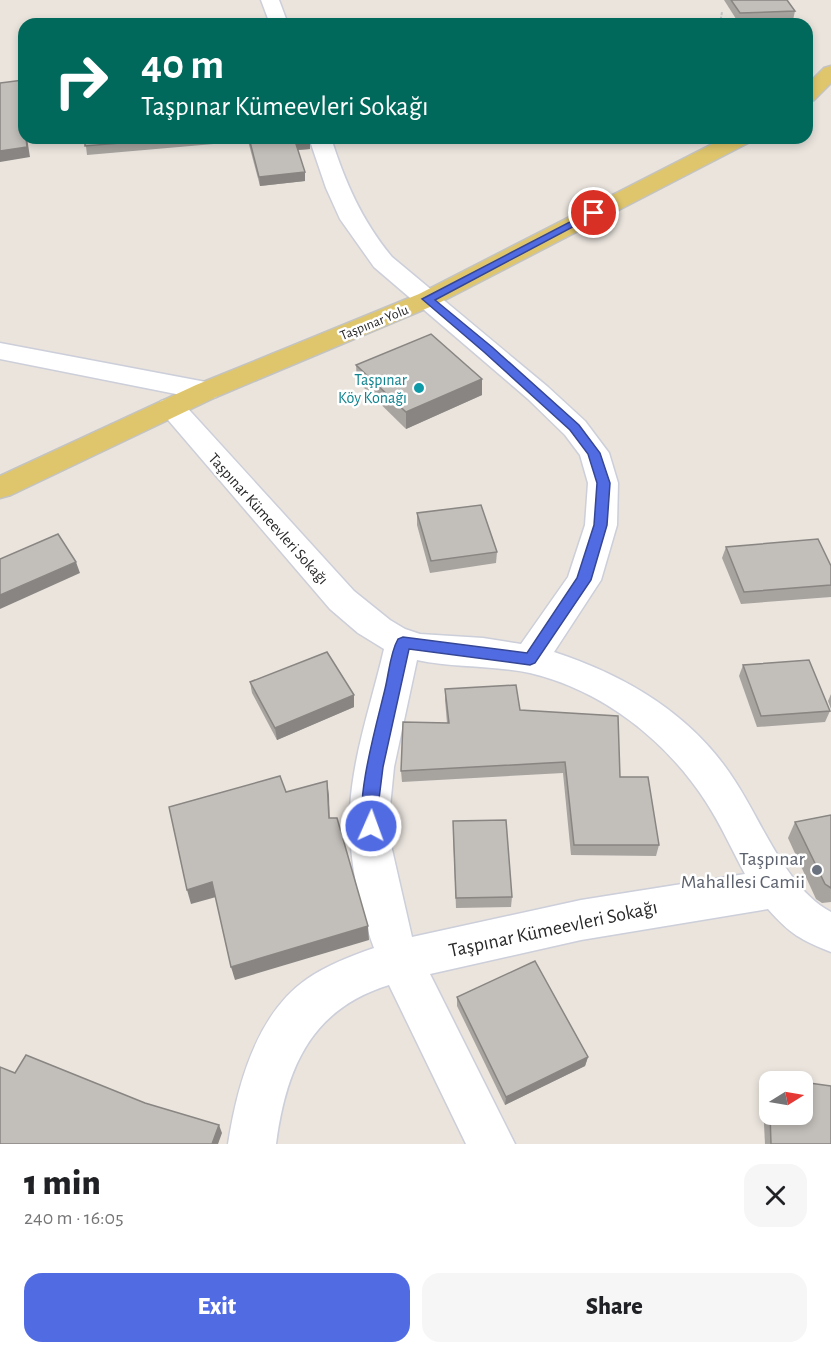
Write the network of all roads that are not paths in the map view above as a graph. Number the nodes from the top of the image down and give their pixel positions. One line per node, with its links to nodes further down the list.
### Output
1 (270, 0): 2 (street)
2 (277, 18)
3 (322, 144): 5 (street)
4 (728, 144): 5 (main road, Taşpınar Yolu)
5 (428, 299): 7 (main road, Taşpınar Yolu); 11 (street)
6 (0, 351): 7 (street)
7 (206, 391): 8 (main road, Taşpınar Yolu)
8 (171, 407): 9 (main road, Taşpınar Yolu); 10 (street, Taşpınar Kümeevleri Sokağı)
9 (0, 488)
10 (403, 643): 11 (street, Taşpınar Kümeevleri Sokağı); 14 (street)
11 (530, 659): 12 (street, Taşpınar Kümeevleri Sokağı)
12 (777, 889): 13 (street, Taşpınar Kümeevleri Sokağı); 14 (street, Taşpınar Kümeevleri Sokağı)
13 (831, 932)
14 (400, 961): 15 (street); 16 (street, Taşpınar Kümeevleri Sokağı)
15 (488, 1143)
16 (252, 1144)

